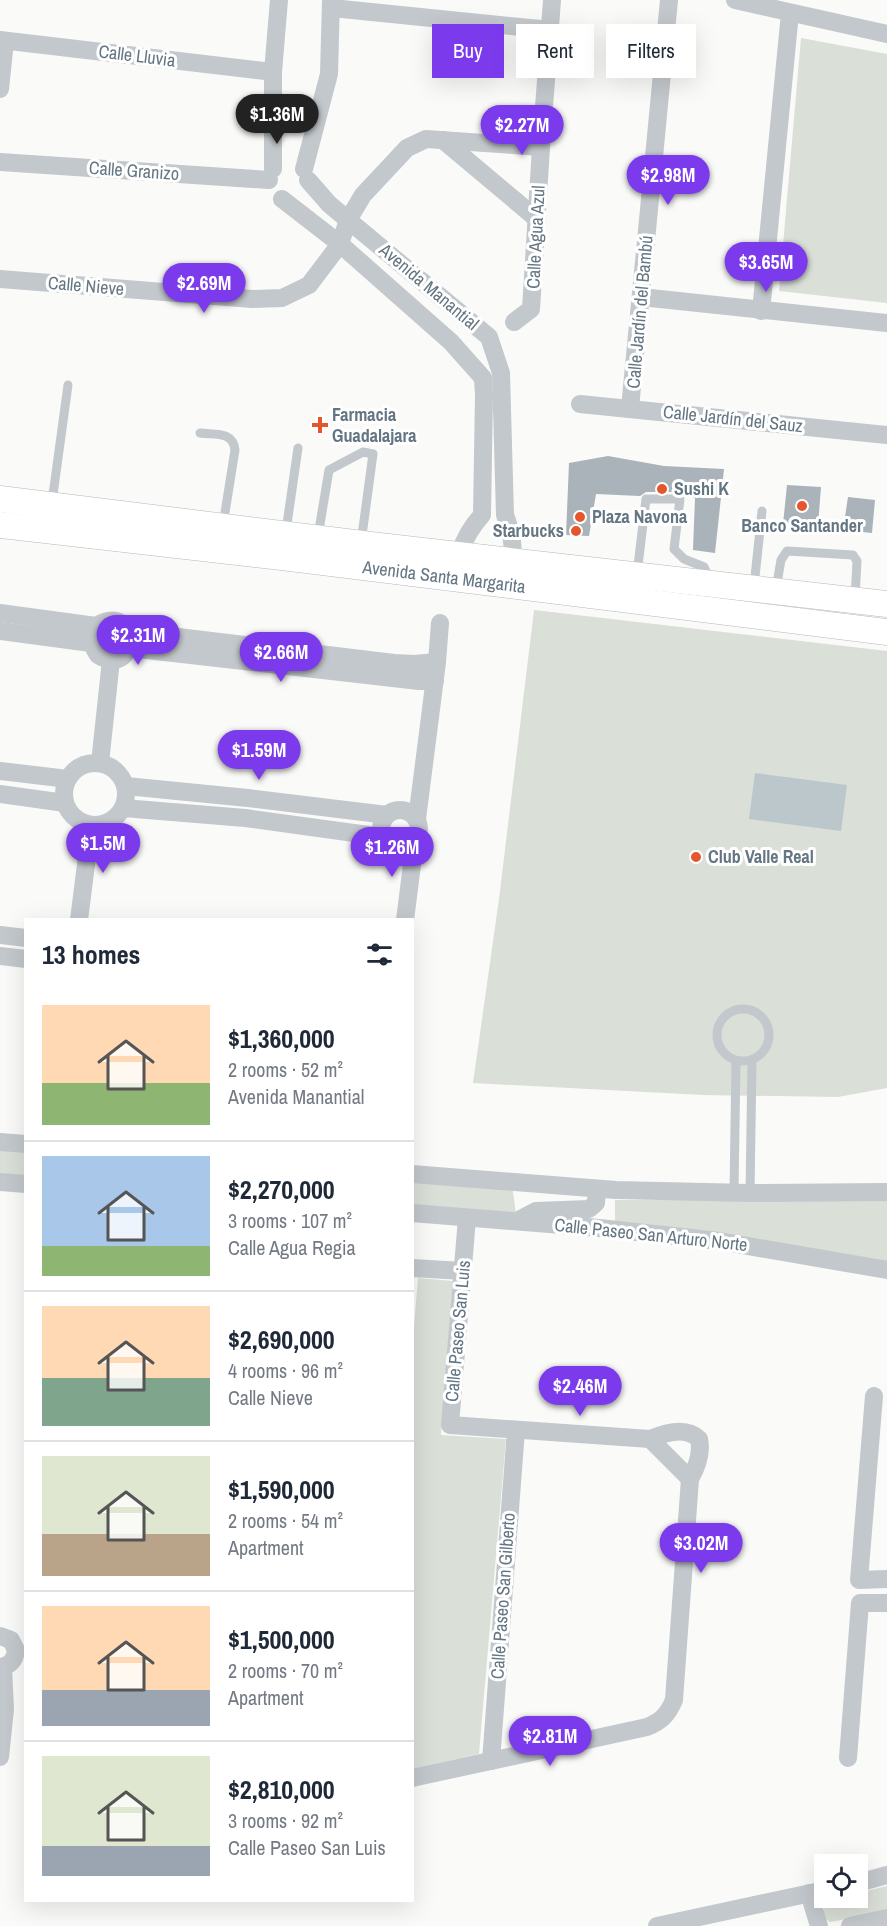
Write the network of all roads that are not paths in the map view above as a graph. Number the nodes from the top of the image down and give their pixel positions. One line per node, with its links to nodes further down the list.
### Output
1 (279, 0): 11 (street)
2 (552, 0): 7 (street, Calle Agua Azul)
3 (669, 0): 24 (street, Calle Jardín del Bambú)
4 (735, 0): 6 (street)
5 (332, 4): 8 (street); 18 (street)
6 (790, 13): 9 (street); 25 (street)
7 (550, 24)
8 (516, 26)
9 (887, 34)
10 (2, 40): 11 (street, Calle Lluvia); 13 (street)
11 (273, 72): 17 (street)
12 (546, 78): 15 (street, Calle Agua Azul)
13 (0, 88)
14 (443, 140): 15 (street, Calle Nieve); 20 (street); 21 (street, Calle Nieve)
15 (541, 147): 20 (street, Calle Agua Azul)
16 (0, 162): 17 (street, Calle Granizo)
17 (271, 174): 18 (street); 19 (street)
18 (306, 175): 19 (street); 21 (street, Avenida Manantial)
19 (282, 199): 22 (street, Avenida Manantial)
20 (537, 219): 26 (street, Calle Agua Azul)
21 (348, 220): 22 (street, Calle Nieve); 30 (street, Avenida Manantial)
22 (340, 244): 23 (street, Calle Nieve); 31 (street, Avenida Manantial)
23 (0, 279)
24 (641, 297): 25 (street); 32 (street, Calle Jardín del Bambú)
25 (761, 311): 27 (street)
26 (514, 322)
27 (887, 323)
28 (68, 385): 37 (lane)
29 (580, 404): 32 (street, Calle Jardín del Sauz)
30 (503, 405): 31 (street); 45 (street, Avenida Manantial)
31 (484, 406): 44 (street, Avenida Manantial)
32 (630, 408): 34 (street, Calle Jardín del Sauz)
33 (200, 433): 40 (lane)
34 (887, 435)
35 (297, 448): 42 (lane)
36 (0, 499): 37 (main road, Avenida Santa Margarita)
37 (51, 505): 40 (main road, Avenida Santa Margarita)
38 (762, 511): 49 (lane)
39 (0, 525): 42 (main road, Avenida Santa Margarita)
40 (223, 526): 42 (main road, Avenida Santa Margarita)
41 (318, 538): 42 (main road, Avenida Santa Margarita); 43 (main road, Avenida Santa Margarita); 43 (lane)
42 (284, 545): 43 (main road); 46 (main road, Avenida Santa Margarita)
43 (370, 545): 44 (main road, Avenida Santa Margarita)
44 (459, 555): 45 (main road, Avenida Santa Margarita)
45 (512, 561): 46 (main road); 47 (main road, Avenida Santa Margarita)
46 (417, 574): 55 (main road, Avenida Santa Margarita)
47 (637, 575): 48 (main road, Avenida Santa Margarita); 48 (lane)
48 (712, 584): 49 (main road, Avenida Santa Margarita)
49 (764, 590): 50 (main road, Avenida Santa Margarita); 50 (lane)
50 (855, 600): 51 (main road, Avenida Santa Margarita)
51 (887, 602)
52 (0, 614): 56 (street)
53 (440, 622): 60 (street)
54 (0, 631): 56 (street)
55 (887, 631)
56 (93, 634): 57 (street); 59 (street)
57 (129, 639): 58 (street); 59 (street)
58 (265, 655): 60 (street); 61 (street)
59 (111, 660): 62 (street)
60 (437, 662): 61 (street)
61 (435, 681): 72 (street)
62 (99, 763): 64 (street); 65 (street)
63 (0, 771): 64 (street)
64 (68, 779): 68 (street)
65 (126, 786): 67 (street); 69 (street)
66 (0, 794): 68 (street)
67 (248, 798): 70 (street); 71 (street)
68 (65, 803): 73 (street)
69 (123, 808): 71 (street); 73 (street)
70 (387, 815): 72 (street); 74 (street)
71 (245, 818): 74 (street)
72 (417, 819): 75 (street)
73 (91, 825): 76 (street)
74 (383, 837): 75 (street)
75 (415, 842): 77 (street)
76 (79, 918)
77 (405, 918)
78 (0, 935): 79 (street)
79 (24, 938)
80 (0, 956): 81 (street)
81 (24, 960)
82 (752, 1060): 83 (lane); 83 (lane); 88 (lane)
83 (736, 1061): 88 (lane)
84 (414, 1174): 87 (street)
85 (0, 1182): 86 (street)
86 (24, 1184)
87 (597, 1189): 88 (street); 92 (street)
88 (742, 1192): 89 (street)
89 (887, 1192)
90 (414, 1213): 91 (street, Calle Paseo San Arturo Norte)
91 (468, 1218): 92 (street, Calle Paseo San Arturo Norte); 95 (street, Calle Paseo San Luis)
92 (517, 1221): 94 (street, Calle Paseo San Arturo Norte)
93 (414, 1268): 95 (street)
94 (887, 1270)
95 (463, 1271): 97 (street, Calle Paseo San Luis)
96 (874, 1396): 100 (street)
97 (516, 1430): 98 (street, Calle Paseo San Luis); 106 (street, Calle Paseo San Gilberto)
98 (650, 1440): 99 (street); 99 (street, Calle Paseo San Luis)
99 (690, 1479): 106 (street, Calle Paseo San Luis)
100 (887, 1579)
101 (887, 1603): 105 (street)
102 (0, 1636): 103 (street)
103 (1, 1667): 104 (street)
104 (0, 1757)
105 (848, 1758)
106 (491, 1761): 107 (street, Calle Paseo San Luis)
107 (414, 1778)
108 (887, 1875): 109 (street)
109 (868, 1880)
110 (814, 1893): 113 (street)
111 (818, 1908): 114 (street)
112 (887, 1918): 115 (street)
113 (657, 1926)
114 (819, 1926)
115 (850, 1926)

